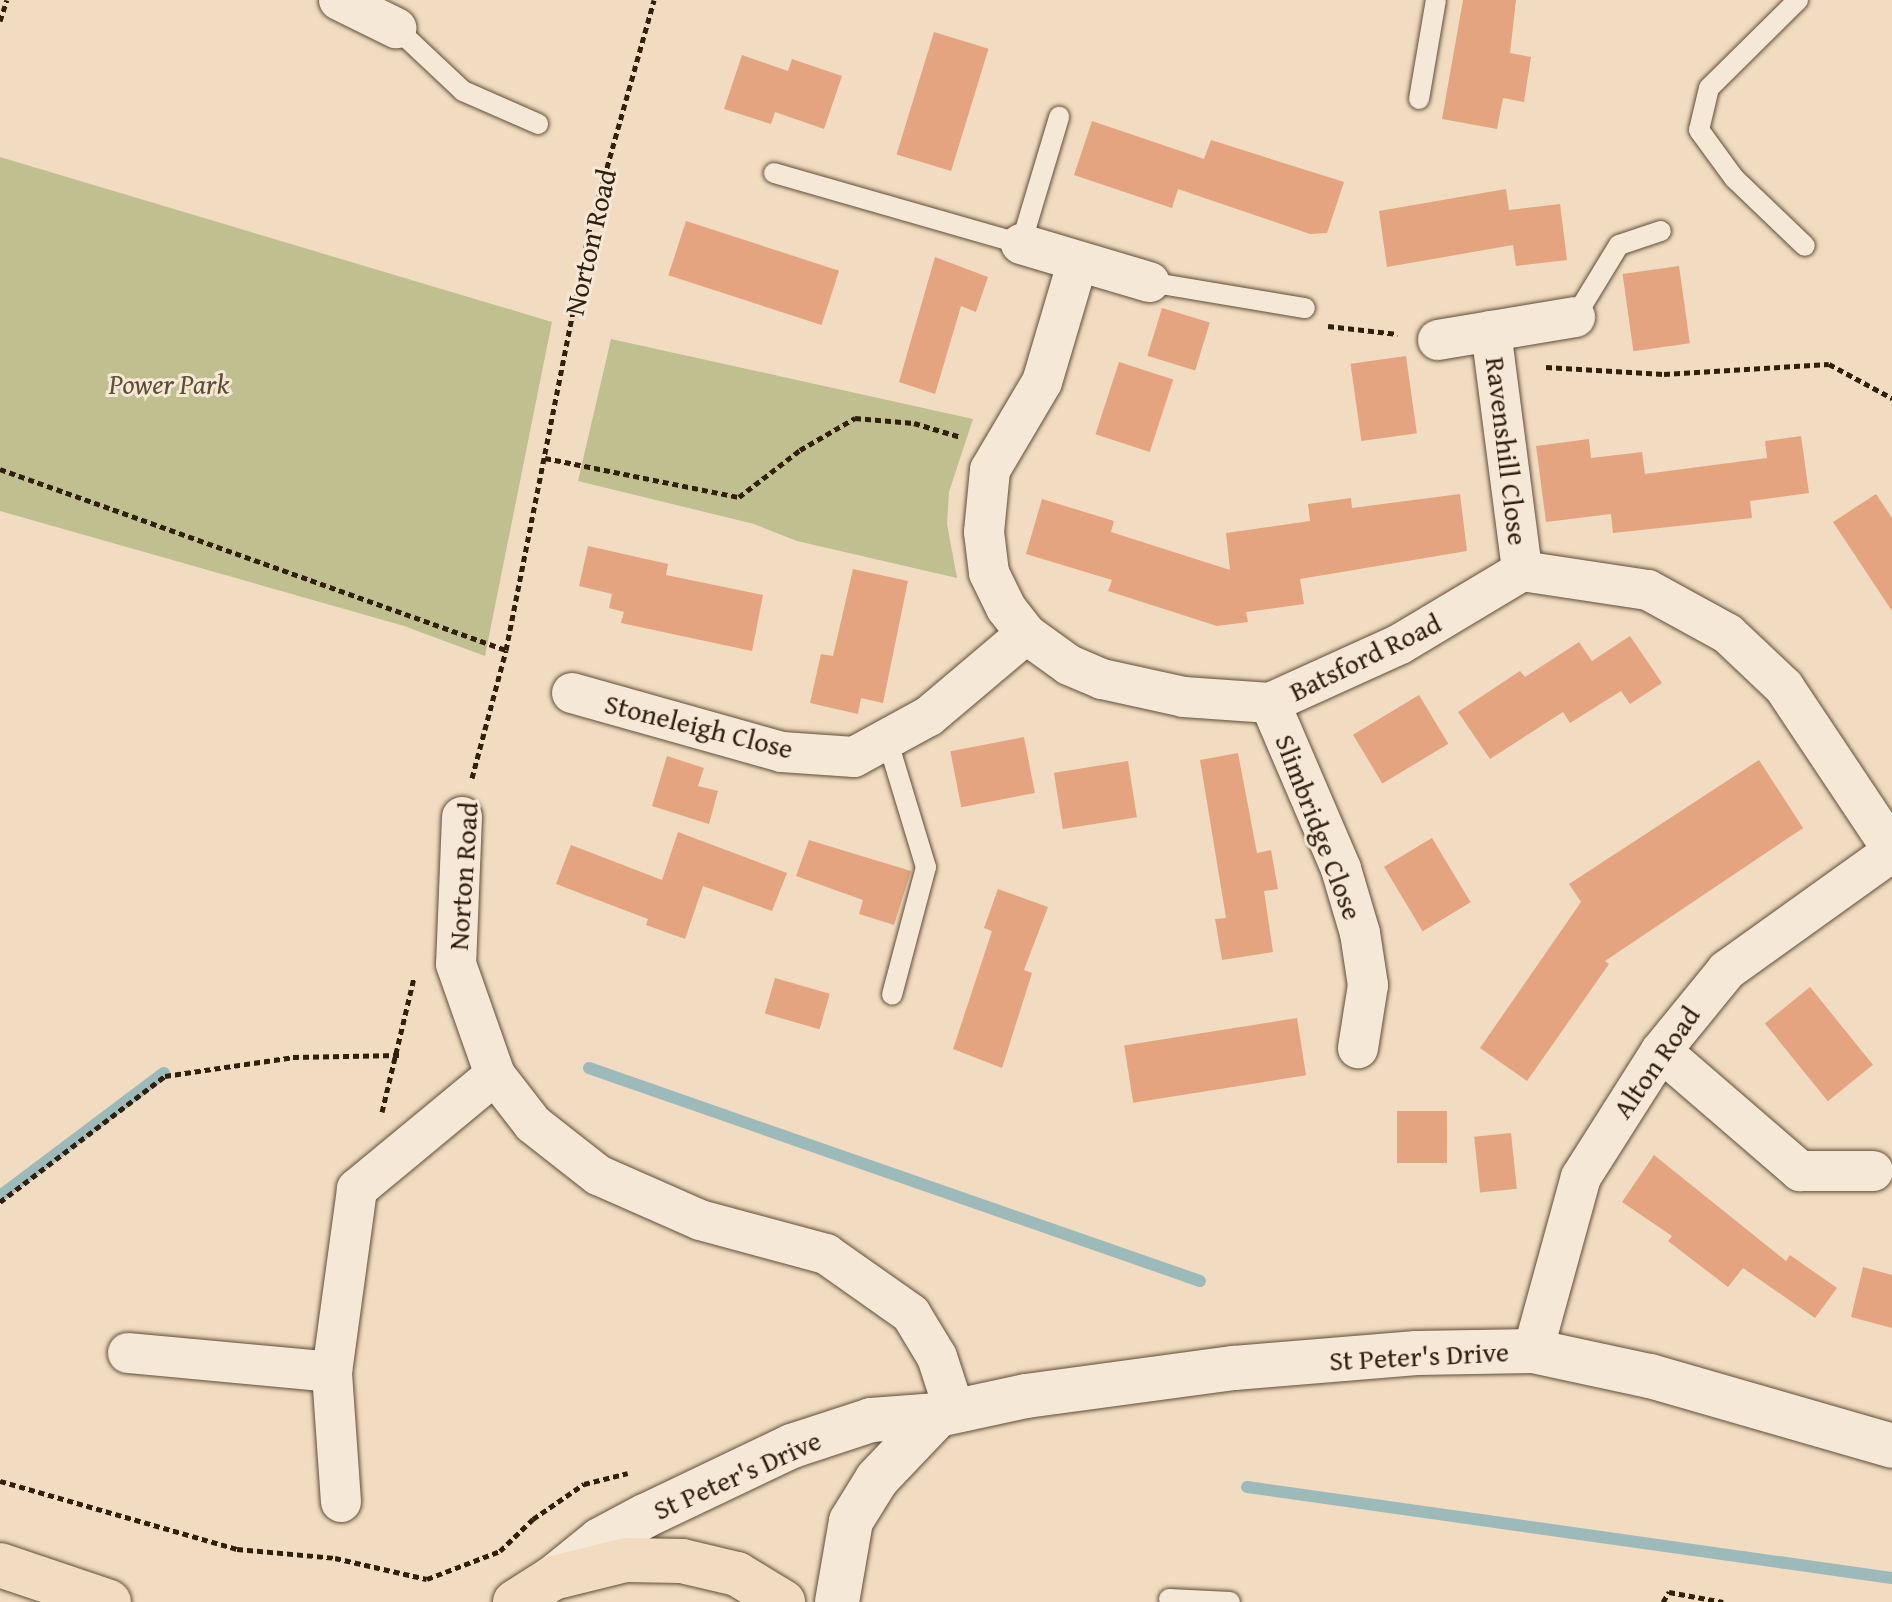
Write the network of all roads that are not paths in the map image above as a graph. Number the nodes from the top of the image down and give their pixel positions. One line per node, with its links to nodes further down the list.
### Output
1 (339, 0): 4 (street)
2 (1436, 0): 5 (lane)
3 (1798, 0): 11 (lane)
4 (396, 28): 7 (lane)
5 (1419, 99)
6 (1059, 117): 10 (lane)
7 (538, 124)
8 (774, 173): 10 (lane)
9 (1661, 231): 15 (lane)
10 (1021, 244): 12 (street)
11 (1805, 246)
12 (1077, 264): 13 (street); 19 (street, Batsford Road)
13 (1149, 282): 14 (lane)
14 (1305, 308)
15 (1575, 317): 17 (street, Ravenshill Close)
16 (1438, 340): 17 (street, Ravenshill Close)
17 (1493, 345): 18 (street, Ravenshill Close)
18 (1522, 571): 21 (street, Batsford Road); 24 (street)
19 (1026, 634): 21 (street, Batsford Road); 22 (street, Stoneleigh Close)
20 (572, 693): 22 (street, Stoneleigh Close)
21 (1270, 703): 26 (street, Slimbridge Close)
22 (887, 739): 25 (lane)
23 (462, 817): 28 (street, Norton Road)
24 (1892, 851): 27 (street, Alton Road)
25 (892, 995)
26 (1358, 1048)
27 (1661, 1051): 29 (street); 30 (street, Alton Road)
28 (495, 1075): 32 (street); 33 (street, Norton Road)
29 (1873, 1171)
30 (1533, 1351): 33 (street, St Peter's Drive); 34 (street, St Peter's Drive)
31 (128, 1353): 32 (street)
32 (332, 1372): 35 (street)
33 (946, 1412): 37 (street, St Peter's Drive); 42 (street)
34 (1892, 1446)
35 (341, 1502)
36 (0, 1565): 39 (highway)
37 (553, 1578): 40 (highway); 41 (highway)
38 (1169, 1599): 43 (lane)
39 (109, 1602)
40 (515, 1602)
41 (783, 1602)
42 (837, 1602)
43 (1230, 1602)

